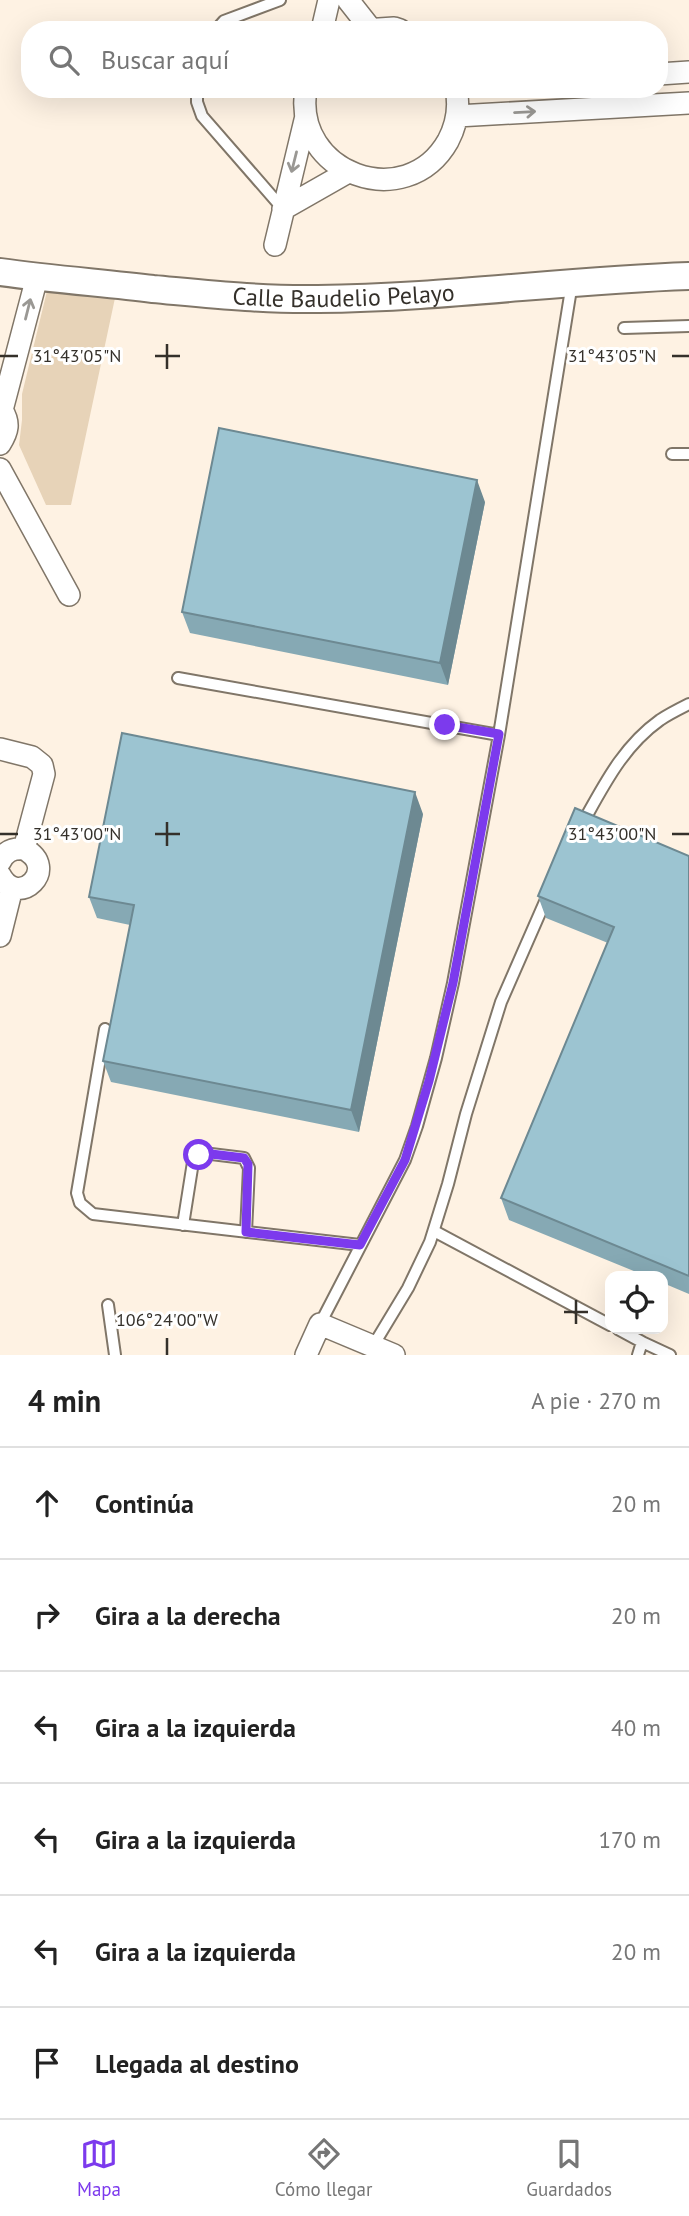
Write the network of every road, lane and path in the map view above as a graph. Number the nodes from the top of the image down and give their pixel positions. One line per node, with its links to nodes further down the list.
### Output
1 (280, 0): 4 (lane)
2 (329, 0): 5 (street)
3 (348, 0): 6 (street)
4 (224, 21)
5 (324, 21)
6 (362, 21)
7 (689, 72): 8 (street)
8 (668, 73)
9 (197, 98): 16 (lane)
10 (306, 98): 13 (street)
11 (458, 98): 14 (street)
12 (689, 103): 14 (street, one-way to 12)
13 (306, 116): 15 (street); 16 (street, one-way to 16)
14 (457, 116): 15 (street)
15 (348, 173): 16 (street)
16 (283, 209): 17 (street)
17 (275, 245)
18 (1, 275): 20 (street, Calle Baudelio Pelayo)
19 (689, 276): 21 (street, Calle Baudelio Pelayo)
20 (37, 277): 21 (street, Calle Baudelio Pelayo); 24 (street, one-way to 20)
21 (572, 282): 32 (lane)
22 (689, 326): 23 (lane)
23 (624, 328)
24 (1, 409): 25 (street)
25 (0, 444)
26 (672, 453): 27 (lane)
27 (689, 454)
28 (0, 468): 29 (street)
29 (69, 594)
30 (178, 678): 32 (lane)
31 (689, 704): 34 (lane)
32 (499, 734): 44 (lane)
33 (0, 749): 35 (street)
34 (574, 839)
35 (24, 849): 36 (street); 37 (street)
36 (0, 862)
37 (6, 881): 39 (street)
38 (551, 888): 42 (lane)
39 (0, 936)
40 (105, 1029): 41 (lane)
41 (183, 1225): 43 (lane); 43 (lane)
42 (434, 1231): 46 (lane); 50 (lane)
43 (246, 1232): 44 (lane)
44 (360, 1245): 47 (lane)
45 (108, 1304): 51 (lane)
46 (605, 1322)
47 (320, 1324): 50 (street); 52 (street)
48 (627, 1334): 49 (lane)
49 (642, 1342): 54 (lane); 55 (lane)
50 (373, 1346): 53 (street)
51 (115, 1355)
52 (306, 1355)
53 (394, 1355)
54 (638, 1355)
55 (670, 1355)

